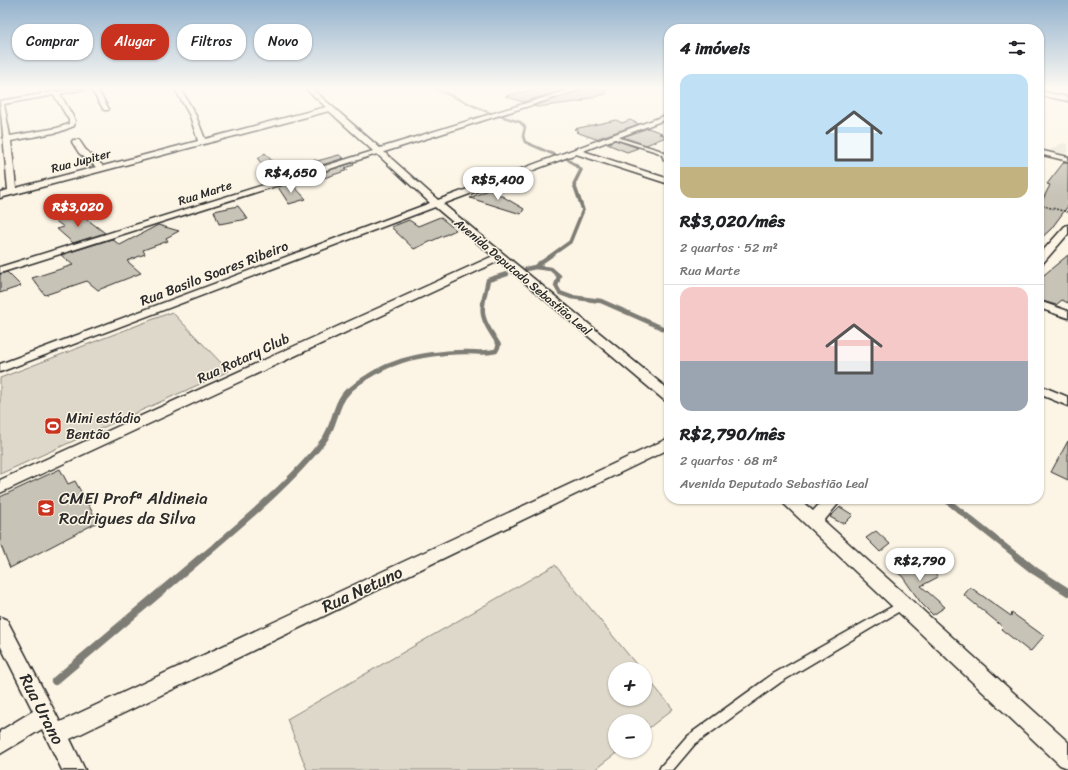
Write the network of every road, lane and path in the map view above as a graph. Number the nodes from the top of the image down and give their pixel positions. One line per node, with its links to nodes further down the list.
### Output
1 (4, 125): 9 (street)
2 (72, 125): 9 (street)
3 (196, 125): 11 (street)
4 (269, 125): 11 (street, Rua Jupiter)
5 (349, 125): 14 (street, Avenida Deputado Sebastião Leal)
6 (461, 125): 14 (street, Rua Marte)
7 (645, 125): 8 (street, Rua Basilo Soares Ribeiro)
8 (613, 137): 15 (street, Rua Basilo Soares Ribeiro); 17 (lane)
9 (7, 139): 12 (street)
10 (76, 142): 19 (street)
11 (203, 143): 19 (street, Rua Jupiter)
12 (8, 149): 13 (street); 21 (street)
13 (0, 151)
14 (376, 151): 23 (street, Avenida Deputado Sebastião Leal); 29 (street, Rua Marte)
15 (576, 151): 20 (street); 23 (street, Rua Basilo Soares Ribeiro)
16 (1044, 153): 18 (street)
17 (664, 154)
18 (1068, 160)
19 (101, 168): 21 (street, Rua Jupiter)
20 (664, 180)
21 (12, 192): 22 (street, Rua Jupiter)
22 (0, 195)
23 (437, 204): 28 (street, Avenida Deputado Sebastião Leal); 32 (street, Rua Basilo Soares Ribeiro)
24 (1044, 206): 25 (path)
25 (1068, 212)
26 (1068, 228): 27 (street)
27 (1044, 255)
28 (499, 257): 34 (street, Avenida Deputado Sebastião Leal); 37 (street, Rua Rotary Club)
29 (0, 270)
30 (1044, 306): 31 (street)
31 (1068, 315)
32 (0, 368)
33 (1044, 391): 35 (street)
34 (664, 393)
35 (1068, 402)
36 (664, 445): 44 (street, Rua Netuno)
37 (0, 487)
38 (795, 504): 40 (street)
39 (829, 504): 40 (street)
40 (814, 520): 41 (street)
41 (904, 604): 46 (street); 48 (lane)
42 (0, 626): 43 (street, Rua Urano)
43 (46, 715): 44 (street, Rua Urano); 45 (street)
44 (55, 735): 47 (street, Rua Urano)
45 (0, 743)
46 (1068, 757)
47 (74, 770)
48 (665, 770)

